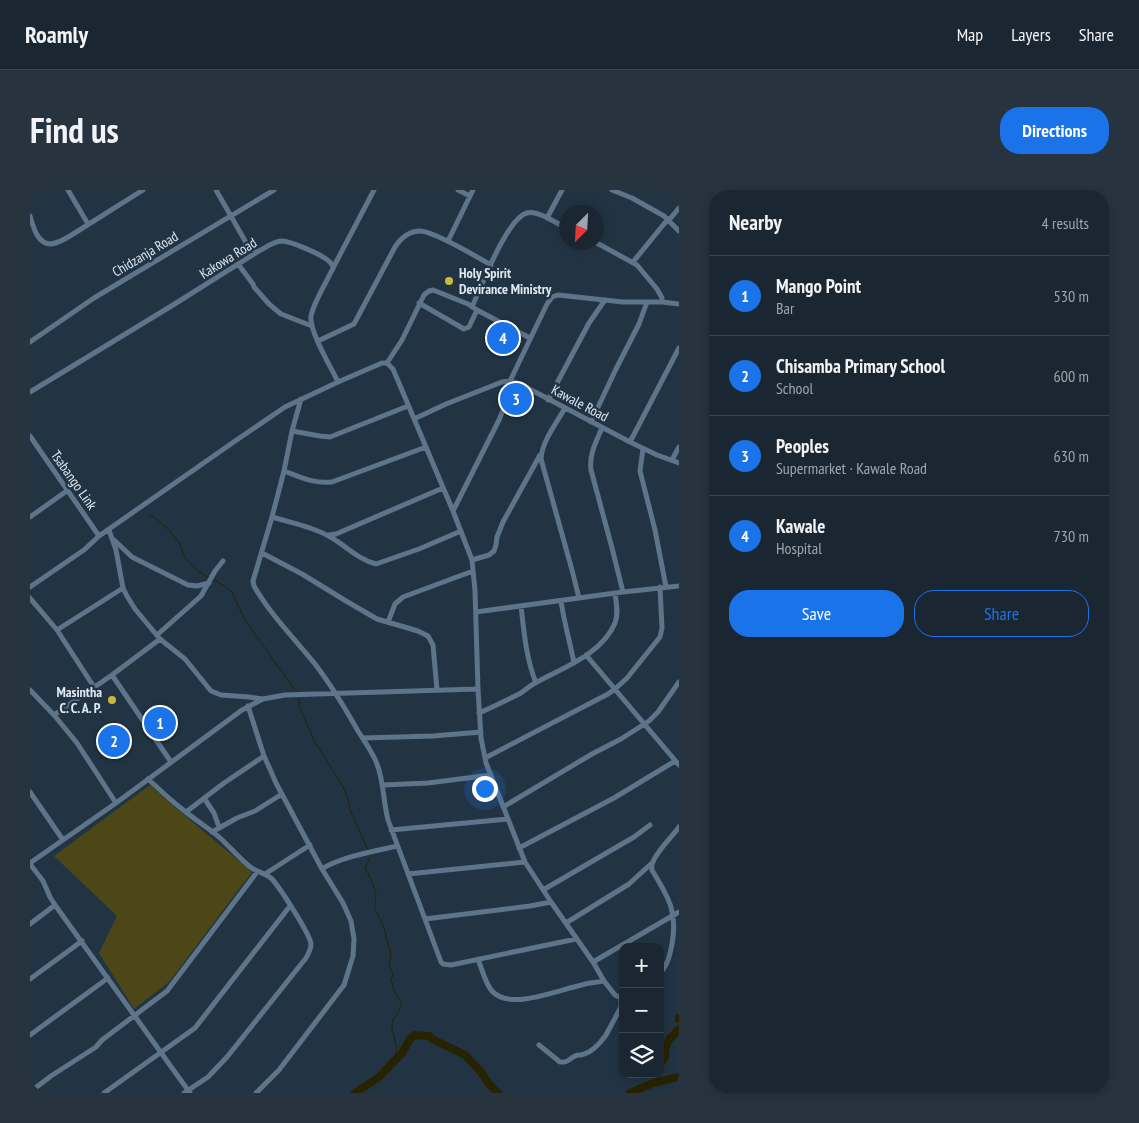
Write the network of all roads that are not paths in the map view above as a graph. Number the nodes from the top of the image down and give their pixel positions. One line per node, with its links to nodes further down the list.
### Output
1 (68, 190): 17 (street)
2 (143, 190): 10 (street)
3 (216, 190): 14 (street)
4 (274, 190): 14 (street, Chidzanja Road)
5 (374, 190): 26 (street)
6 (458, 190): 11 (street)
7 (473, 190): 11 (street)
8 (562, 190): 15 (street)
9 (612, 190): 16 (street)
10 (136, 192): 17 (street)
11 (470, 196): 20 (street)
12 (679, 208): 16 (street)
13 (30, 216): 17 (street)
14 (231, 216): 22 (street); 36 (street, Chidzanja Road)
15 (547, 218): 18 (street); 25 (street)
16 (668, 220): 19 (street); 23 (street)
17 (88, 224)
18 (559, 224)
19 (679, 231)
20 (448, 241): 25 (street); 35 (street)
21 (604, 247): 23 (street)
22 (259, 250): 24 (street, Kakowa Road); 26 (street, Kakowa Road)
23 (633, 262): 29 (street)
24 (238, 264): 33 (street); 41 (street, Kakowa Road)
25 (491, 265): 32 (street)
26 (333, 268): 33 (street)
27 (604, 300): 28 (street); 34 (street); 43 (street)
28 (647, 302): 29 (street); 47 (street)
29 (662, 302): 31 (street)
30 (419, 303): 32 (street); 32 (street); 38 (street)
31 (679, 304)
32 (475, 308): 34 (street)
33 (312, 326): 35 (street)
34 (530, 338): 39 (street)
35 (318, 341): 40 (street)
36 (30, 342)
37 (679, 348): 51 (street)
38 (387, 363): 40 (street); 44 (street)
39 (510, 381): 43 (street, Kawale Road); 46 (street); 61 (street)
40 (338, 382): 42 (street)
41 (30, 392)
42 (301, 399): 49 (street); 64 (street)
43 (548, 400): 45 (street, Kawale Road)
44 (408, 406): 46 (street); 49 (street)
45 (565, 408): 47 (street, Kawale Road); 55 (street)
46 (414, 418): 52 (street)
47 (591, 422): 48 (street, Kawale Road)
48 (602, 428): 51 (street, Kawale Road); 78 (street)
49 (292, 431): 58 (street)
50 (30, 436): 60 (street, Tsabango Link)
51 (630, 442): 54 (street, Kawale Road)
52 (426, 447): 58 (street); 59 (street)
53 (679, 447): 56 (street)
54 (643, 449): 56 (street, Kawale Road); 76 (street)
55 (541, 453): 70 (street); 81 (street)
56 (672, 460): 57 (street, Kawale Road)
57 (679, 463)
58 (284, 471): 63 (street)
59 (443, 488): 61 (street); 66 (street)
60 (68, 490): 62 (street); 67 (street, Tsabango Link)
61 (453, 511): 65 (street)
62 (30, 517)
63 (272, 517): 66 (street); 69 (street)
64 (108, 530): 67 (street); 68 (street)
65 (460, 532): 66 (street); 70 (street)
66 (326, 534)
67 (99, 536): 74 (street)
68 (111, 537): 73 (street); 77 (street)
69 (262, 552): 85 (street); 98 (street)
70 (472, 560): 72 (street)
71 (223, 561): 73 (street)
72 (473, 571): 84 (street); 85 (street)
73 (209, 583): 87 (street)
74 (30, 586)
75 (679, 586): 76 (street)
76 (663, 587): 78 (street); 95 (street)
77 (124, 588): 86 (street); 87 (street)
78 (623, 592): 79 (street)
79 (615, 593): 81 (street); 88 (street)
80 (30, 598): 86 (street)
81 (579, 598): 82 (street)
82 (561, 600): 83 (street); 89 (street)
83 (521, 606): 84 (street); 91 (street)
84 (476, 612): 94 (street)
85 (388, 622): 97 (street)
86 (57, 630): 93 (street)
87 (158, 637): 90 (street); 99 (street)
88 (586, 655): 89 (street); 95 (street)
89 (574, 662): 91 (street)
90 (112, 675): 93 (street); 108 (street)
91 (536, 682): 101 (street)
92 (679, 682): 103 (street)
93 (94, 687): 102 (street)
94 (478, 689): 97 (street); 101 (street)
95 (615, 689): 103 (street); 107 (street)
96 (30, 690): 102 (street)
97 (437, 690): 98 (street)
98 (334, 693): 99 (street); 105 (street)
99 (263, 699): 100 (street)
100 (248, 706): 106 (street); 108 (street)
101 (479, 714): 104 (street)
102 (54, 715): 116 (street)
103 (644, 725): 109 (street); 117 (street)
104 (480, 732): 105 (street); 107 (street)
105 (363, 738): 112 (street)
106 (264, 756): 114 (street); 115 (street)
107 (484, 758): 110 (street)
108 (171, 762): 111 (street)
109 (677, 763): 128 (street)
110 (491, 775): 112 (street); 117 (street)
111 (148, 779): 116 (street); 118 (street)
112 (383, 784): 123 (street)
113 (30, 792): 125 (street)
114 (282, 794): 121 (street); 126 (street)
115 (204, 798): 118 (street); 121 (street)
116 (116, 803): 125 (street)
117 (503, 807): 119 (street)
118 (186, 812): 124 (street)
119 (508, 819): 123 (street); 128 (street)
120 (650, 825): 136 (street)
121 (219, 827): 124 (street)
122 (678, 829): 129 (street)
123 (391, 830): 127 (street)
124 (212, 832): 133 (street)
125 (63, 840): 131 (street)
126 (310, 845): 132 (street); 134 (street)
127 (397, 846): 132 (street); 135 (street)
128 (519, 848): 130 (street)
129 (653, 861): 140 (street); 142 (street)
130 (525, 862): 135 (street); 136 (street)
131 (30, 863): 138 (street)
132 (322, 868): 161 (street)
133 (257, 872): 134 (street); 154 (street)
134 (265, 874): 139 (street)
135 (408, 874): 141 (street)
136 (543, 890): 137 (street)
137 (550, 902): 141 (street); 142 (street)
138 (55, 905): 143 (street); 145 (street)
139 (290, 906): 157 (street); 159 (street)
140 (676, 913): 147 (street); 148 (street)
141 (425, 919): 146 (street)
142 (566, 923): 144 (street)
143 (30, 924)
144 (576, 939): 146 (street); 147 (street)
145 (82, 941): 149 (street); 150 (street)
146 (478, 959): 151 (street)
147 (593, 962): 151 (street)
148 (664, 968)
149 (30, 978)
150 (108, 978): 154 (street); 155 (street)
151 (604, 981): 152 (street)
152 (619, 997)
153 (619, 1010): 156 (street)
154 (134, 1015): 157 (street); 158 (street)
155 (30, 1035)
156 (539, 1045)
157 (161, 1052): 159 (street); 160 (street)
158 (30, 1092)
159 (187, 1092)
160 (104, 1093)
161 (256, 1093)

